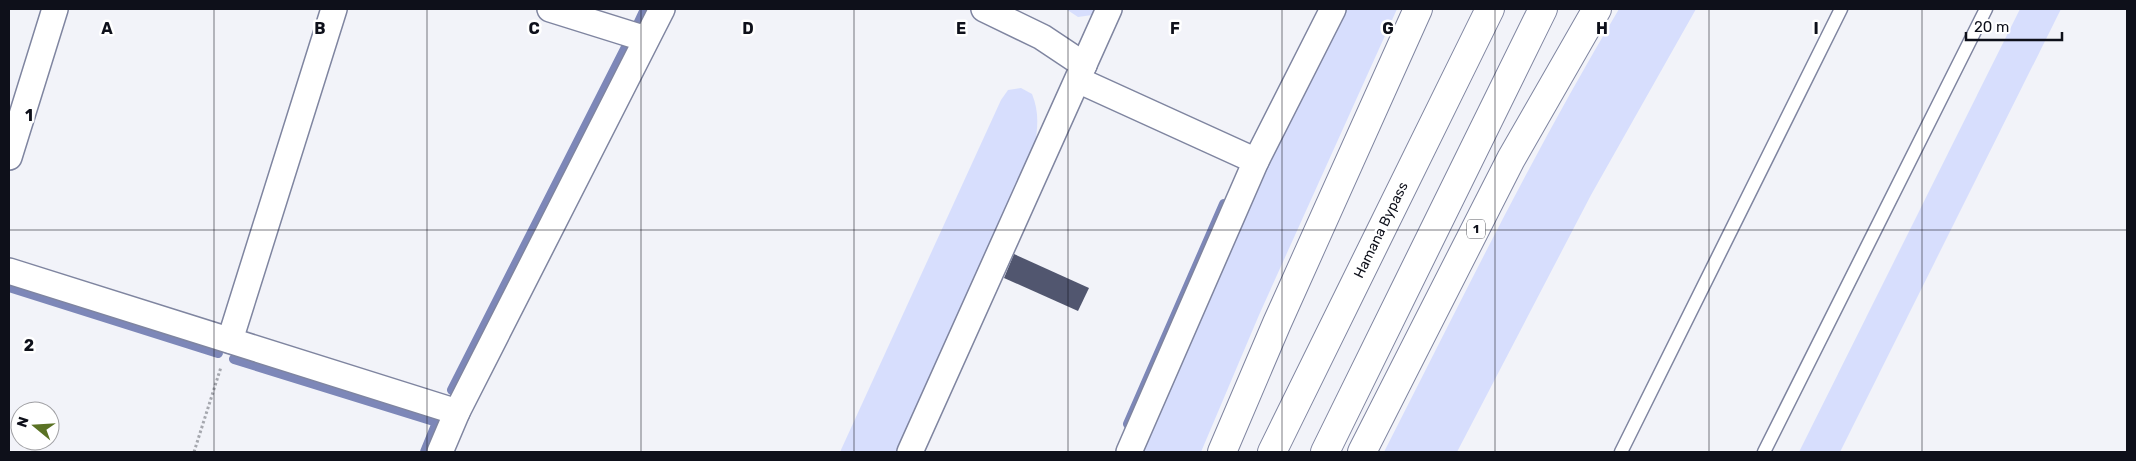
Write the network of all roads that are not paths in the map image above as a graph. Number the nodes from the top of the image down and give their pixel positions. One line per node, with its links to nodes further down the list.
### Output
1 (56, 9): 16 (street)
2 (334, 9): 19 (street)
3 (550, 9): 14 (street)
4 (662, 9): 14 (street)
5 (984, 9): 15 (street)
6 (1109, 9): 15 (street)
7 (1333, 9): 17 (street)
8 (1418, 9): 24 (highway)
9 (1490, 9): 25 (highway, Hamana Bypass)
10 (1543, 9): 26 (highway)
11 (1597, 9): 27 (highway, 1)
12 (1840, 9): 28 (lane)
13 (1986, 9): 29 (lane)
14 (646, 39): 20 (street)
15 (1081, 72): 17 (street); 22 (street)
16 (9, 157)
17 (1256, 161): 23 (street)
18 (9, 271): 19 (street)
19 (230, 340): 20 (street)
20 (457, 412): 21 (street)
21 (440, 452)
22 (910, 452)
23 (1129, 452)
24 (1222, 452)
25 (1272, 452)
26 (1325, 452)
27 (1362, 452)
28 (1621, 452)
29 (1764, 452)

